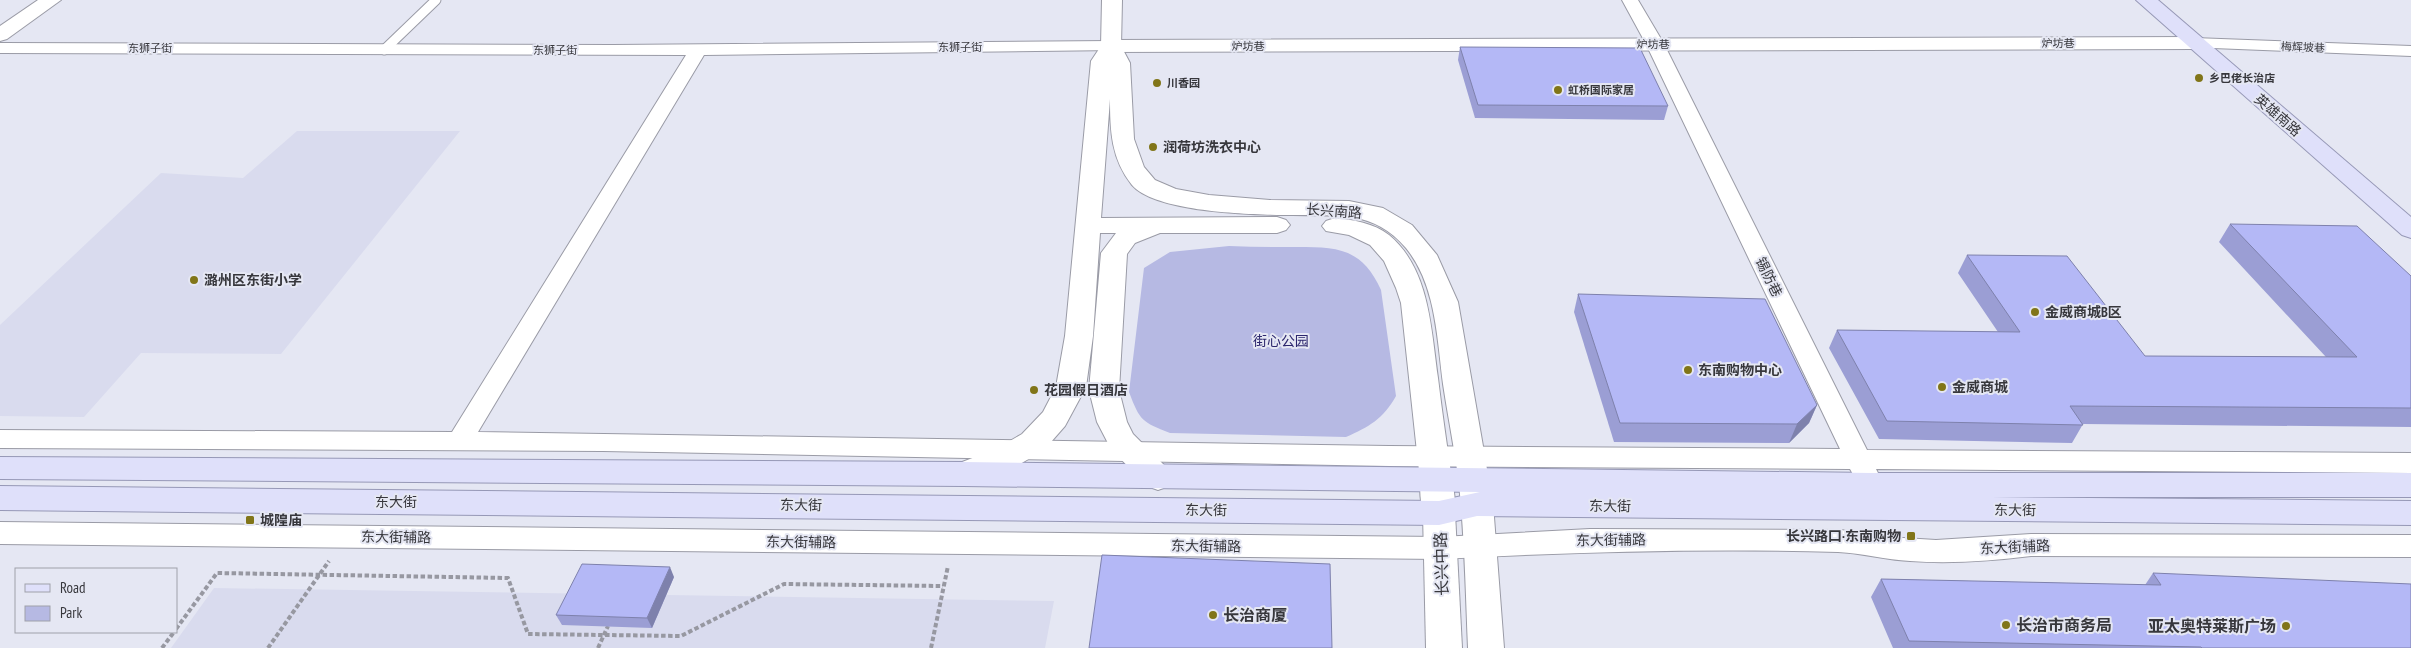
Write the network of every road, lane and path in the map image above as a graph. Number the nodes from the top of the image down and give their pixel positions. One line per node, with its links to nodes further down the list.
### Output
1 (28, 0): 8 (main road)
2 (51, 0): 9 (main road)
3 (436, 0): 15 (lane)
4 (1112, 0): 13 (main road, 长兴南路)
5 (1630, 0): 12 (street, 锡防巷)
6 (2146, 0): 10 (main road, 英雄南路)
7 (2167, 0): 11 (main road, 英雄南路)
8 (0, 18)
9 (0, 35)
10 (2194, 43): 11 (street, 梅辉坡巷); 12 (main road, 炉坊巷); 21 (main road, 英雄南路)
11 (2217, 43): 17 (street, 梅辉坡巷); 18 (main road, 英雄南路)
12 (1655, 44): 13 (main road, 炉坊巷); 32 (street, 锡防巷)
13 (1111, 46): 16 (street, 东狮子街); 20 (main road, 长兴南路); 31 (main road, 长兴南路)
14 (0, 48): 15 (street, 东狮子街)
15 (384, 50): 16 (street, 东狮子街)
16 (698, 50): 23 (street)
17 (2411, 51)
18 (2411, 208)
19 (1159, 225): 20 (main road, 长兴南路); 25 (main road, 长兴南路); 28 (main road, 长兴南路)
20 (1088, 226): 24 (main road, 长兴南路)
21 (2411, 230)
22 (0, 439): 23 (street)
23 (459, 442): 24 (street)
24 (1023, 450): 25 (street); 29 (main road, 长兴南路)
25 (1132, 452): 28 (street); 30 (main road, 长兴南路)
26 (2411, 464): 32 (street)
27 (0, 468): 29 (main road, 东大街)
28 (1435, 468): 30 (main road, 东大街); 31 (main road, 东大街); 35 (main road, 长兴中路)
29 (963, 474): 30 (main road, 东大街)
30 (1158, 478)
31 (1473, 481): 32 (main road, 东大街); 32 (street); 35 (main road, 东大街); 40 (main road)
32 (1872, 485): 33 (main road, 东大街); 36 (main road, 东大街)
33 (2411, 485)
34 (0, 498): 35 (main road, 东大街)
35 (1439, 513): 42 (main road, 长兴中路)
36 (2411, 513)
37 (0, 533): 38 (street, 东大街辅路)
38 (347, 536): 39 (street, 东大街辅路); 43 (path)
39 (954, 544): 42 (street, 东大街辅路); 44 (path)
40 (1479, 546): 41 (street, 东大街辅路); 42 (street, 东大街辅路); 54 (main road)
41 (2411, 546)
42 (1440, 548): 53 (main road, 长兴中路)
43 (318, 576): 45 (path); 48 (path); 50 (path)
44 (943, 586): 48 (path); 52 (path)
45 (178, 626)
46 (608, 626): 48 (path)
47 (173, 633): 49 (path)
48 (604, 635): 51 (path)
49 (162, 648)
50 (268, 648)
51 (598, 648)
52 (931, 648)
53 (1444, 648)
54 (1486, 648)

